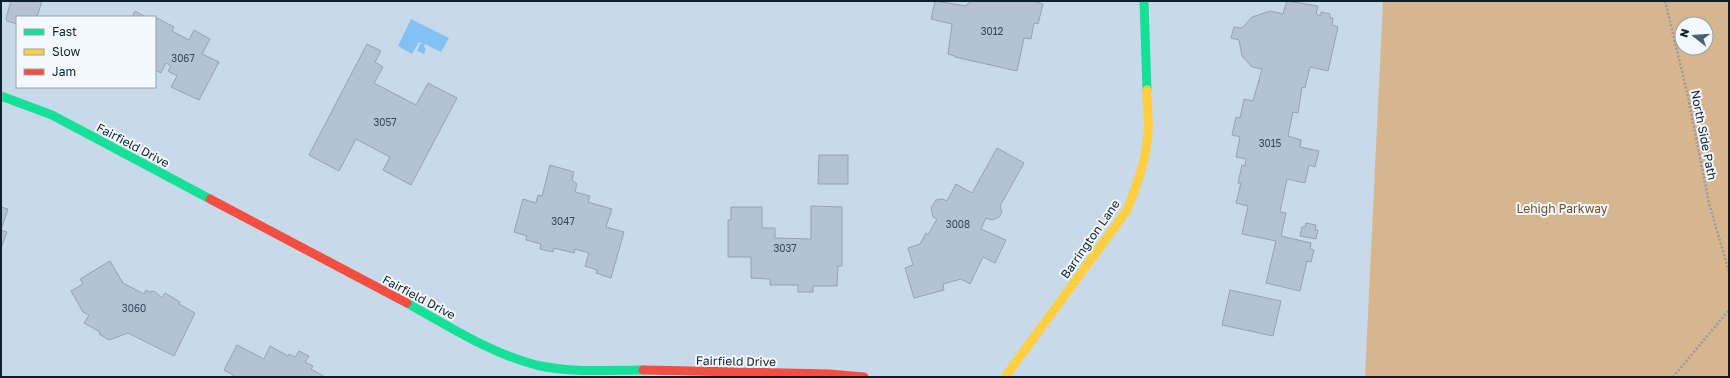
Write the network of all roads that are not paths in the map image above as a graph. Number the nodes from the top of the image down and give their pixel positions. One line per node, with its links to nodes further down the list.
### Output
1 (1144, 1): 4 (street, Barrington Lane)
2 (1, 96): 3 (street, Fairfield Drive)
3 (864, 377)
4 (1006, 377)

